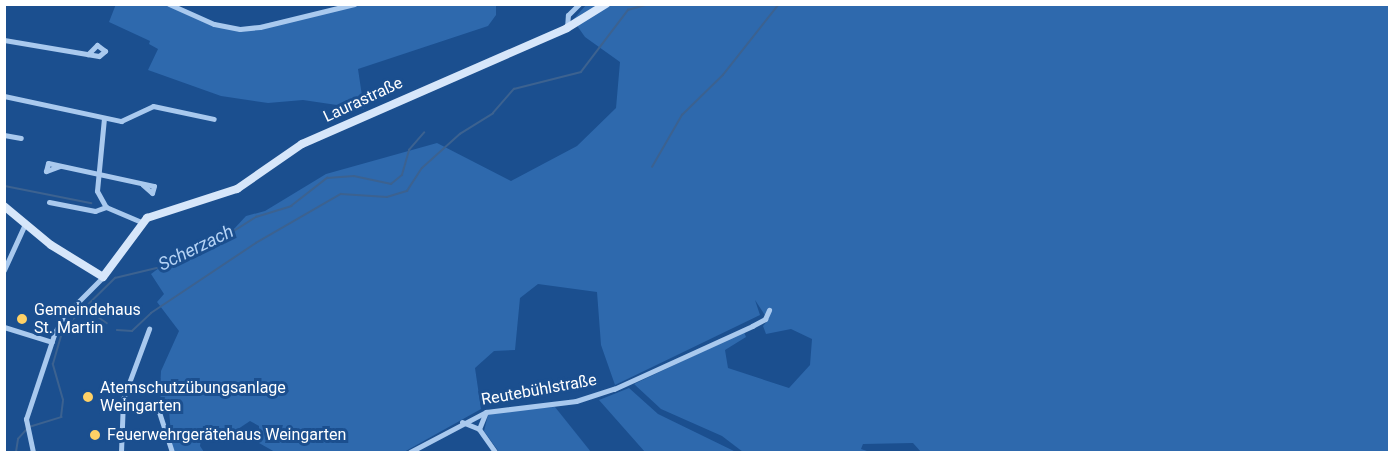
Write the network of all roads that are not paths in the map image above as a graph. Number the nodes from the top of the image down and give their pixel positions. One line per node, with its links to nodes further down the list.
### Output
1 (169, 4): 2 (street)
2 (354, 4)
3 (579, 4): 5 (street)
4 (603, 7): 5 (street, Laurastraße)
5 (567, 28): 19 (street, Laurastraße)
6 (4, 40): 7 (street)
7 (88, 54)
8 (4, 96): 9 (street)
9 (104, 118): 10 (street); 14 (street)
10 (214, 119)
11 (4, 135): 12 (street)
12 (21, 138)
13 (60, 166): 14 (street)
14 (96, 175): 15 (street); 18 (street)
15 (142, 183)
16 (49, 202): 18 (street)
17 (4, 206): 20 (street)
18 (106, 207): 19 (street)
19 (142, 222): 22 (street)
20 (25, 224): 21 (street); 22 (street)
21 (4, 270)
22 (103, 277): 26 (street)
23 (769, 310): 28 (street, Reutebühlstraße)
24 (4, 327): 26 (street)
25 (149, 329): 32 (street)
26 (52, 342): 31 (street)
27 (159, 412): 33 (street)
28 (486, 412): 29 (street, Reutebühlstraße); 30 (street)
29 (462, 422): 30 (street); 34 (street, Reutebühlstraße)
30 (479, 429): 35 (street)
31 (33, 453)
32 (121, 453)
33 (172, 453)
34 (410, 453)
35 (495, 453)

